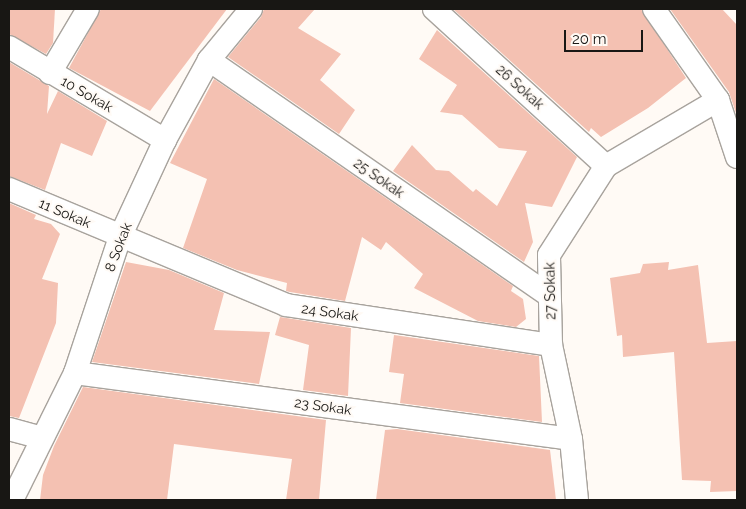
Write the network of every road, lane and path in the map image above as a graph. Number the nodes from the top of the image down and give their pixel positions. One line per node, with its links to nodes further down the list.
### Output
1 (88, 9): 7 (street)
2 (251, 9): 6 (street, 8 Sokak)
3 (434, 9): 11 (street, 26 Sokak)
4 (654, 9): 8 (street)
5 (9, 47): 7 (street, 10 Sokak)
6 (209, 60): 9 (street, 8 Sokak); 14 (street, 25 Sokak)
7 (50, 73): 9 (street, 10 Sokak)
8 (718, 100): 10 (street); 11 (street, 27 Sokak)
9 (165, 140): 13 (street, 8 Sokak)
10 (737, 157)
11 (606, 166): 14 (street, 27 Sokak)
12 (9, 189): 13 (street, 11 Sokak)
13 (120, 237): 15 (street, 24 Sokak); 16 (street, 8 Sokak)
14 (549, 295): 15 (street, 27 Sokak)
15 (551, 344): 19 (street, 27 Sokak)
16 (75, 373): 18 (street, 8 Sokak); 19 (street, 23 Sokak)
17 (9, 428): 18 (street)
18 (42, 438): 20 (street, 8 Sokak)
19 (571, 439): 21 (street, 27 Sokak)
20 (12, 500)
21 (577, 500)

